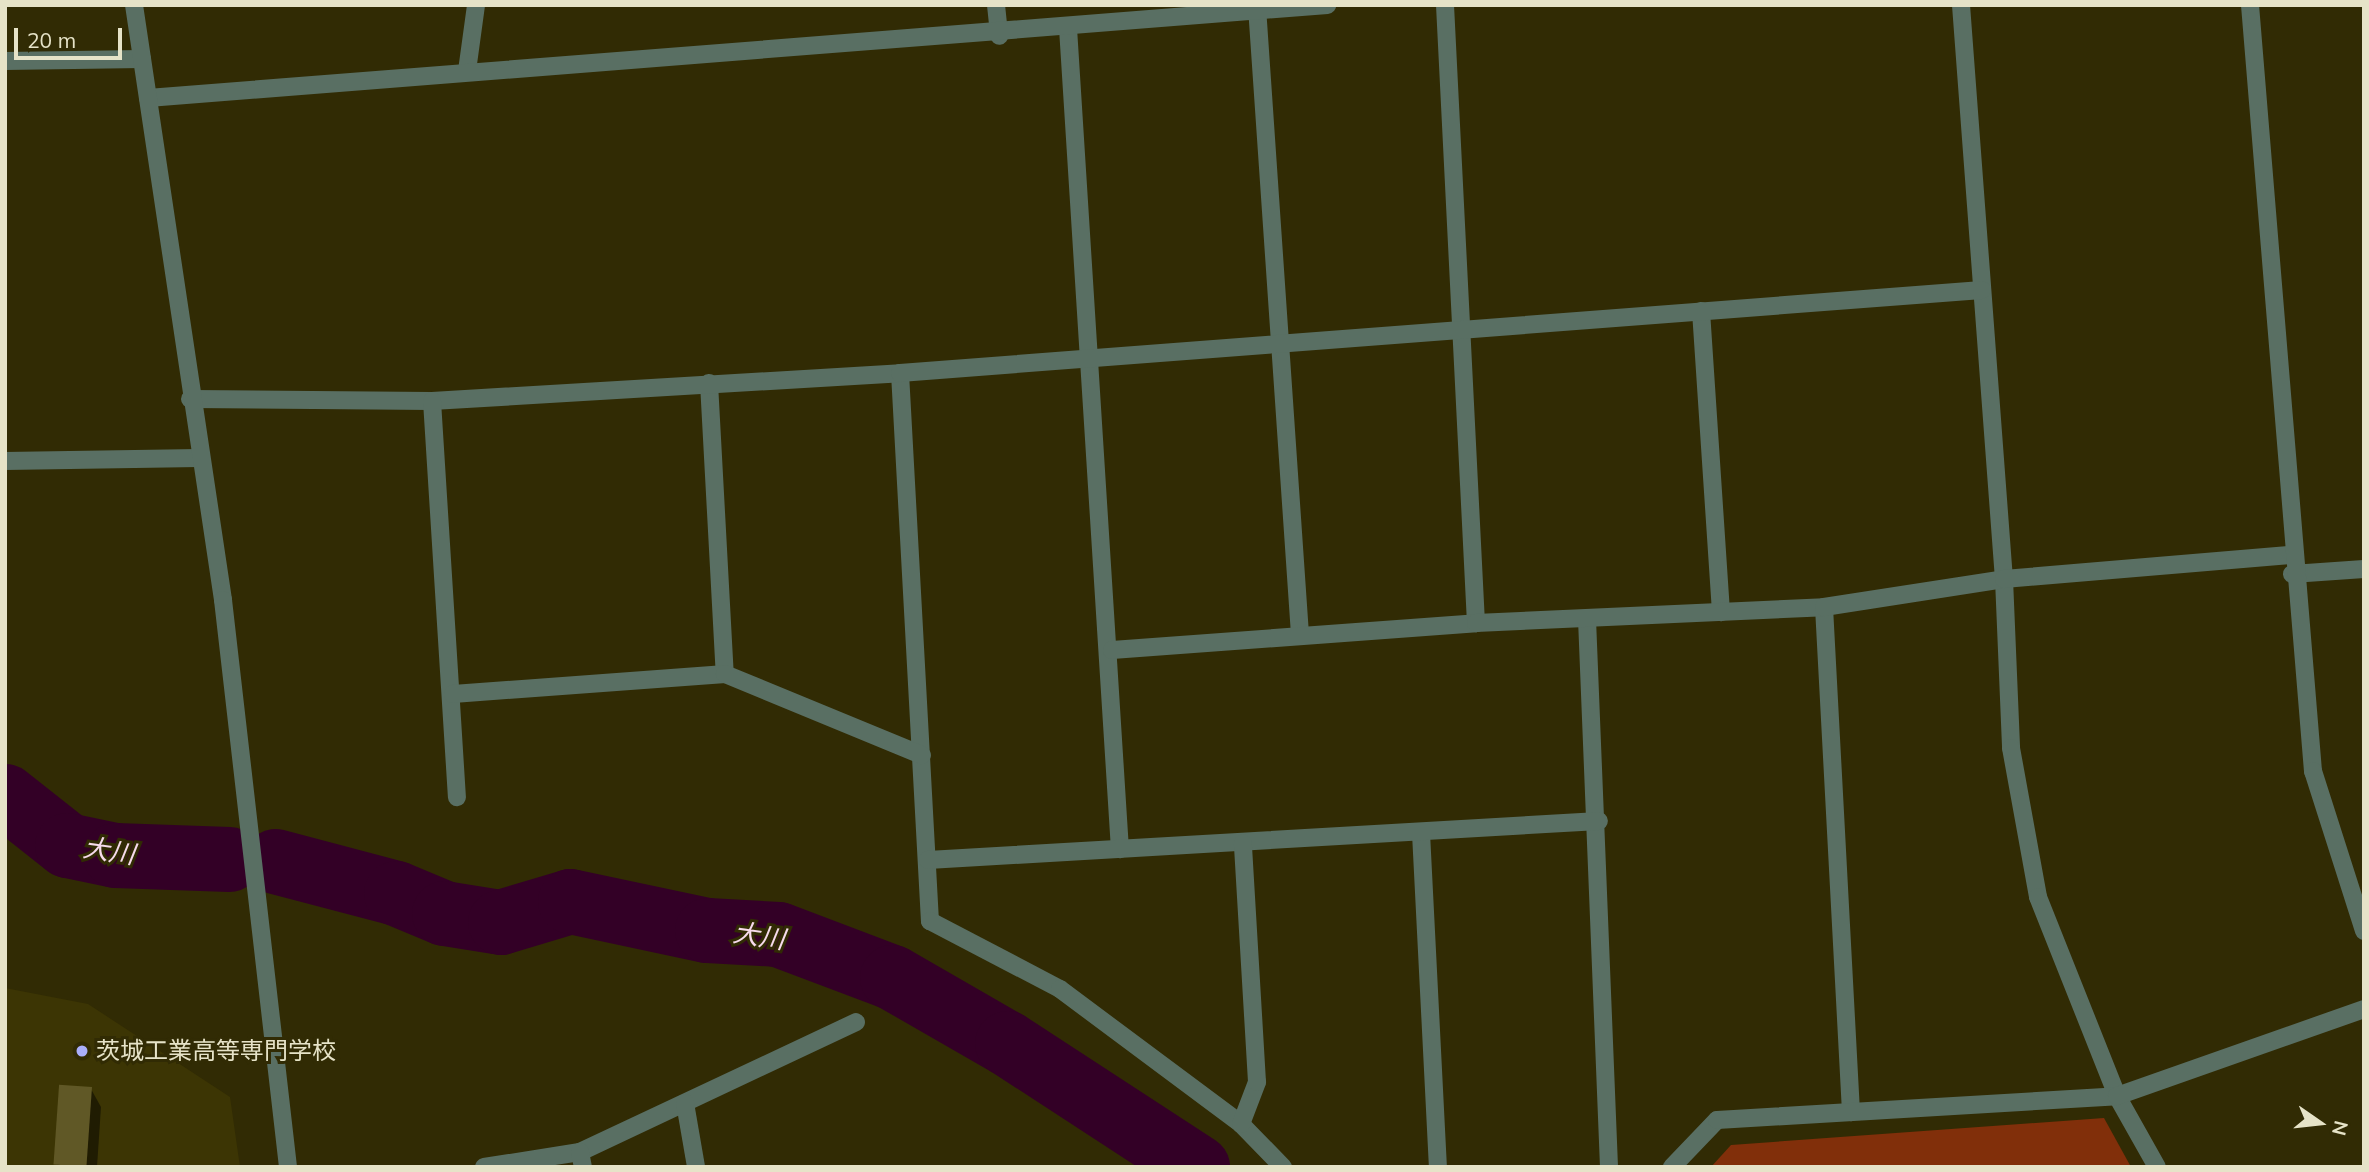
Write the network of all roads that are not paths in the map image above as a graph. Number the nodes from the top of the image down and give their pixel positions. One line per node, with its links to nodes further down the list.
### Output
1 (134, 5): 12 (street)
2 (476, 5): 14 (street)
3 (996, 5): 11 (street)
4 (1327, 5): 8 (street)
5 (1446, 5): 18 (street)
6 (1961, 5): 16 (street)
7 (2250, 5): 27 (street)
8 (1290, 6): 9 (street)
9 (1257, 7): 10 (street); 19 (street)
10 (1068, 28): 11 (street); 20 (street)
11 (999, 36): 14 (street)
12 (142, 59): 13 (street); 15 (street)
13 (5, 61)
14 (467, 71): 15 (street)
15 (148, 98): 23 (street)
16 (1982, 290): 17 (street); 30 (street)
17 (1701, 311): 18 (street); 32 (street)
18 (1462, 329): 19 (street); 34 (street)
19 (1280, 341): 20 (street); 35 (street)
20 (1089, 359): 21 (street); 36 (street)
21 (900, 373): 22 (street); 39 (street)
22 (709, 383): 24 (street); 37 (street)
23 (190, 399): 24 (street); 25 (street)
24 (432, 401): 38 (street)
25 (199, 458): 26 (street); 54 (street)
26 (5, 461)
27 (2292, 555): 29 (street); 30 (street)
28 (2364, 569): 29 (street)
29 (2292, 574): 46 (street)
30 (2004, 579): 31 (street); 49 (street)
31 (1824, 607): 32 (street); 51 (street)
32 (1721, 612): 33 (street)
33 (1587, 619): 34 (street); 41 (street)
34 (1476, 623): 35 (street)
35 (1300, 635): 36 (street)
36 (1112, 650): 44 (street)
37 (725, 674): 38 (street); 39 (street)
38 (453, 694): 40 (street)
39 (922, 755): 45 (street)
40 (457, 797)
41 (1599, 821): 42 (street); 59 (street)
42 (1421, 833): 43 (street); 58 (street)
43 (1243, 843): 44 (street); 52 (street)
44 (1120, 849): 45 (street)
45 (928, 860): 52 (street)
46 (2364, 931)
47 (2364, 1009): 49 (street)
48 (856, 1022): 50 (street)
49 (2117, 1096): 51 (street); 61 (street)
50 (685, 1103): 53 (street); 56 (street)
51 (1851, 1112): 60 (street)
52 (1241, 1124): 57 (street)
53 (581, 1159): 55 (street)
54 (288, 1167)
55 (484, 1167)
56 (696, 1167)
57 (1283, 1167)
58 (1438, 1167)
59 (1609, 1167)
60 (1672, 1167)
61 (2157, 1167)

